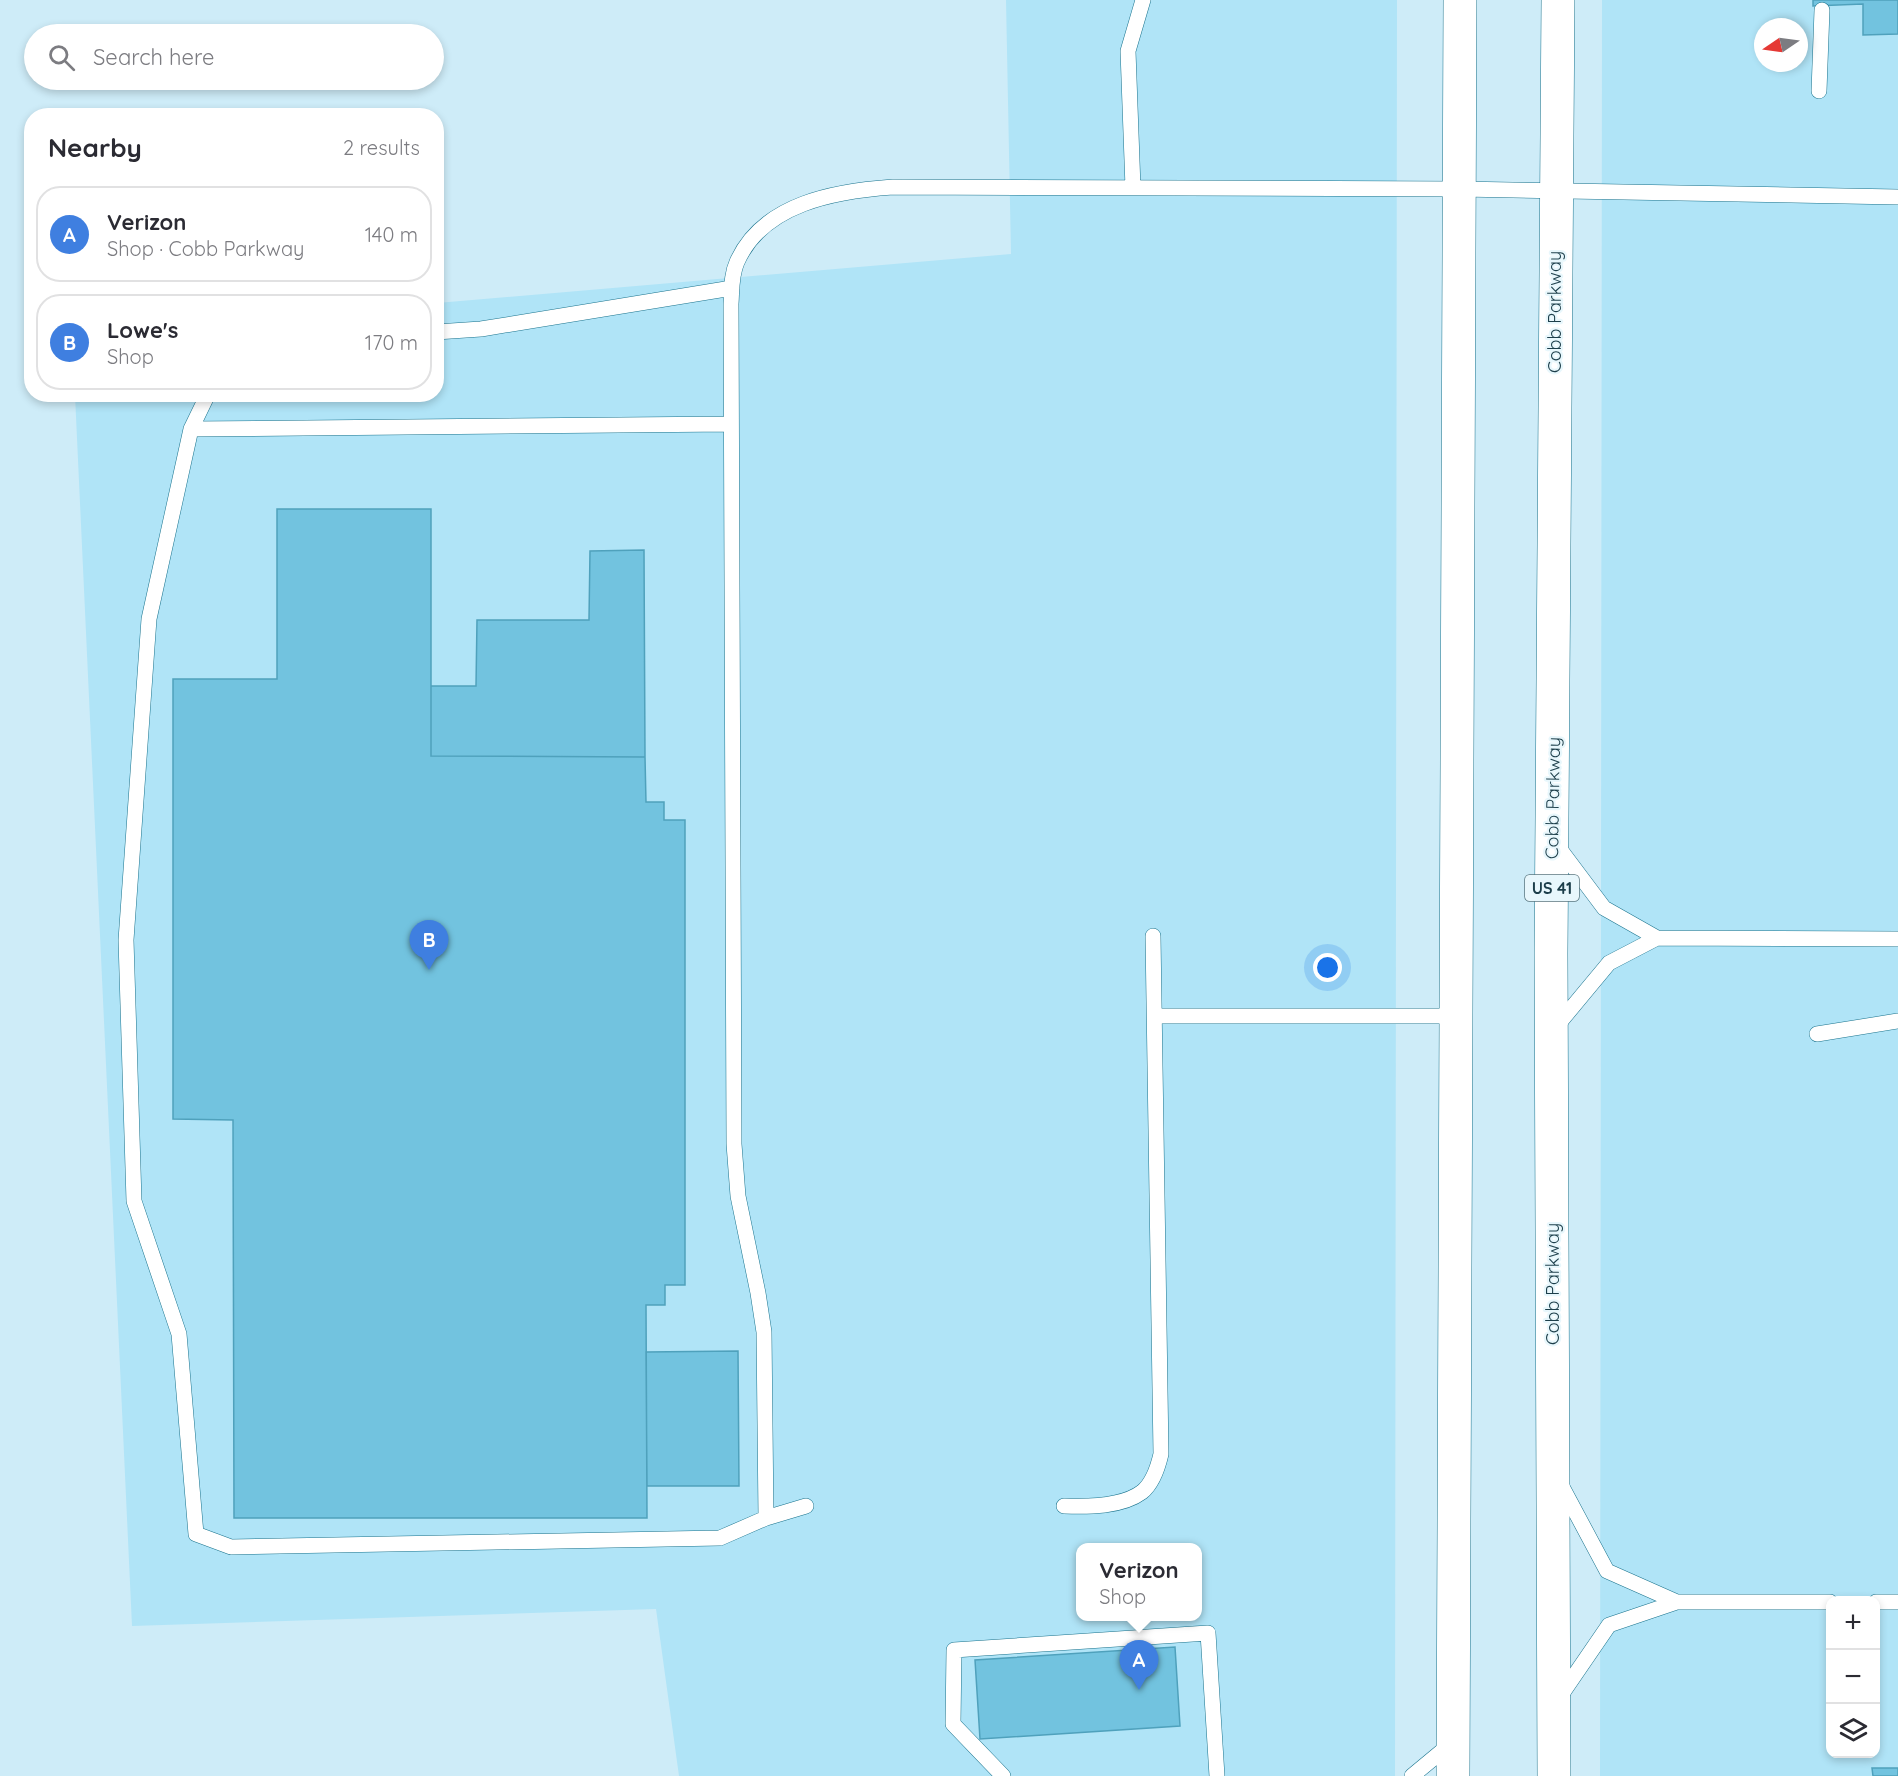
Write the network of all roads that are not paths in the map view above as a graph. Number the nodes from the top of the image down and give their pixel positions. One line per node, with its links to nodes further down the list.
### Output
1 (1143, 0): 6 (lane)
2 (1460, 0): 7 (main road)
3 (1558, 0): 8 (main road, Cobb Parkway / US 41)
4 (1822, 10): 5 (lane)
5 (1819, 92)
6 (1133, 188): 7 (lane); 10 (lane)
7 (1460, 189): 8 (lane); 20 (main road)
8 (1556, 191): 9 (lane); 15 (main road, Cobb Parkway / US 41)
9 (1898, 197)
10 (732, 288): 11 (lane); 13 (lane)
11 (444, 331)
12 (204, 402): 14 (lane)
13 (731, 424): 14 (lane); 27 (lane)
14 (191, 429): 27 (lane)
15 (1552, 839): 17 (lane); 22 (main road, Cobb Parkway / US 41)
16 (1153, 936): 19 (lane)
17 (1657, 938): 18 (lane); 22 (lane)
18 (1898, 939)
19 (1155, 1016): 20 (lane); 26 (lane)
20 (1455, 1016): 33 (main road)
21 (1898, 1021): 23 (lane)
22 (1552, 1032): 24 (main road, Cobb Parkway / US 41)
23 (1816, 1034)
24 (1553, 1472): 28 (lane); 32 (main road, Cobb Parkway / US 41)
25 (806, 1506): 27 (lane)
26 (1064, 1506)
27 (766, 1518)
28 (1677, 1602): 29 (lane); 32 (lane)
29 (1826, 1602)
30 (1880, 1602): 31 (lane)
31 (1898, 1602)
32 (1554, 1705): 38 (main road, Cobb Parkway / US 41)
33 (1453, 1742): 36 (lane); 37 (main road)
34 (1003, 1776): 35 (lane)
35 (1217, 1776)
36 (1412, 1776)
37 (1453, 1776)
38 (1554, 1776)

